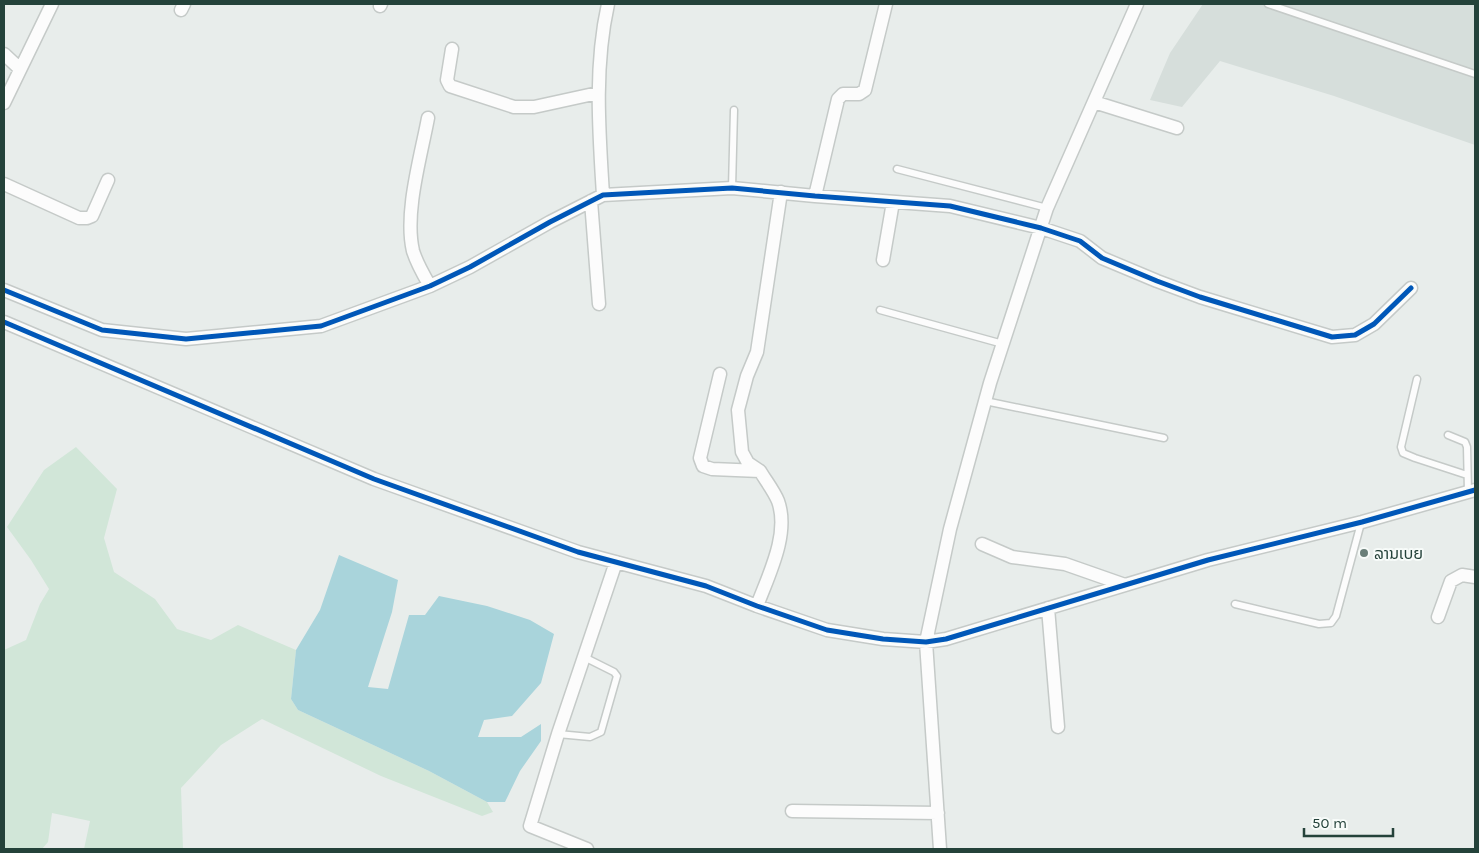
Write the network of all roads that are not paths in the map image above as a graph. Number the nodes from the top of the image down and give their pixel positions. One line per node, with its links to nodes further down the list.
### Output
1 (52, 4): 8 (street)
2 (608, 4): 10 (street)
3 (886, 4): 22 (street)
4 (1137, 4): 11 (street)
5 (1268, 4): 9 (lane)
6 (452, 49): 10 (street)
7 (4, 54): 8 (street)
8 (20, 69): 12 (street)
9 (1475, 74)
10 (598, 94): 21 (street)
11 (1094, 102): 15 (street); 25 (street)
12 (4, 104)
13 (734, 110): 19 (lane)
14 (428, 118): 28 (street)
15 (1177, 128)
16 (897, 169): 25 (lane)
17 (108, 180): 18 (street)
18 (4, 184)
19 (732, 188): 20 (street); 21 (street)
20 (782, 192): 22 (street); 40 (street)
21 (603, 195): 23 (street)
22 (815, 196): 24 (street)
23 (591, 201): 28 (street); 31 (street)
24 (893, 202): 26 (street); 27 (street)
25 (1047, 208): 26 (street)
26 (1041, 228): 29 (street); 34 (street)
27 (883, 260)
28 (430, 286): 30 (street)
29 (1411, 288)
30 (4, 290)
31 (599, 304)
32 (880, 310): 34 (lane)
33 (4, 322): 45 (street)
34 (1003, 344): 37 (street)
35 (720, 374): 40 (street)
36 (1417, 379): 41 (lane)
37 (985, 401): 39 (lane); 52 (street)
38 (1448, 435): 41 (lane)
39 (1164, 438)
40 (760, 471): 49 (street)
41 (1467, 475): 42 (lane)
42 (1472, 491): 43 (street)
43 (1362, 522): 47 (street); 48 (lane)
44 (982, 544): 47 (street)
45 (616, 562): 49 (street); 53 (street)
46 (1475, 577): 51 (street)
47 (1125, 585): 50 (street)
48 (1235, 604)
49 (758, 606): 52 (street)
50 (1048, 608): 52 (street); 54 (street)
51 (1438, 616)
52 (926, 642): 57 (street)
53 (584, 657): 55 (street); 55 (lane)
54 (1058, 727)
55 (558, 734): 58 (street)
56 (792, 811): 57 (street)
57 (938, 813): 59 (street)
58 (587, 849)
59 (940, 849)

